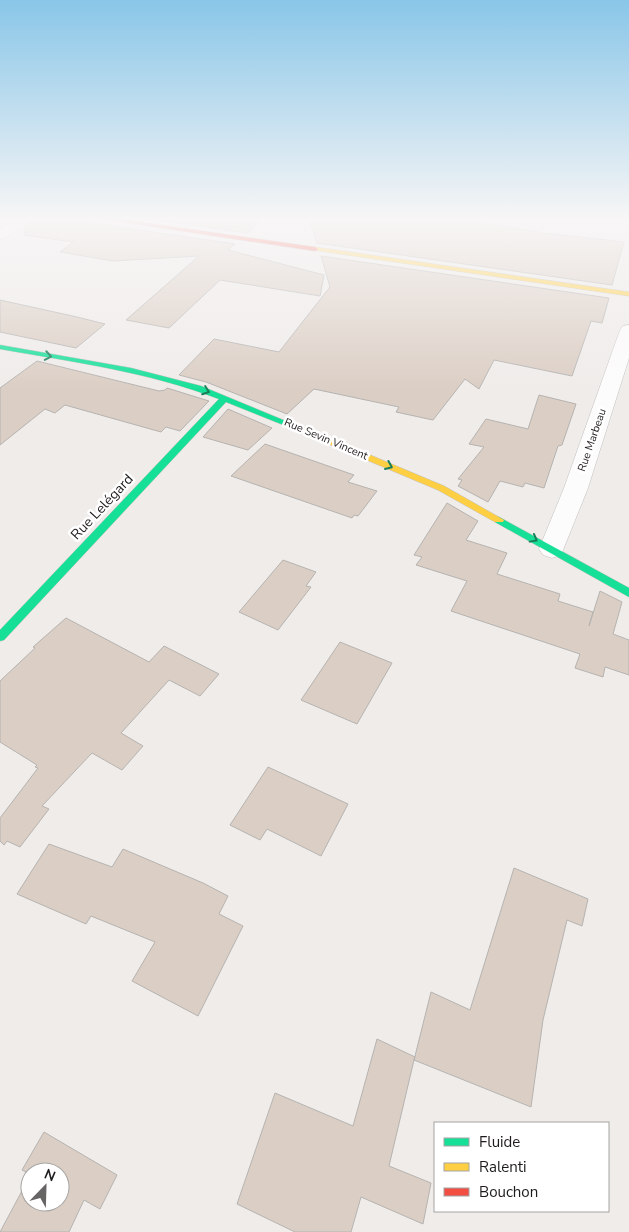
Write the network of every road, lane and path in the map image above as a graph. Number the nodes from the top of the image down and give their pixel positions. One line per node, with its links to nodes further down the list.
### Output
1 (500, 275): 2 (street)
2 (629, 294)
3 (629, 330): 6 (street, Rue Marbeau)
4 (0, 347): 5 (street, Rue Sevin Vincent, one-way to 5)
5 (226, 398): 6 (street, Rue Sevin Vincent, one-way to 6); 8 (street, Rue Lelégard)
6 (552, 549): 7 (street, Rue Sevin Vincent)
7 (629, 593)
8 (0, 636)

